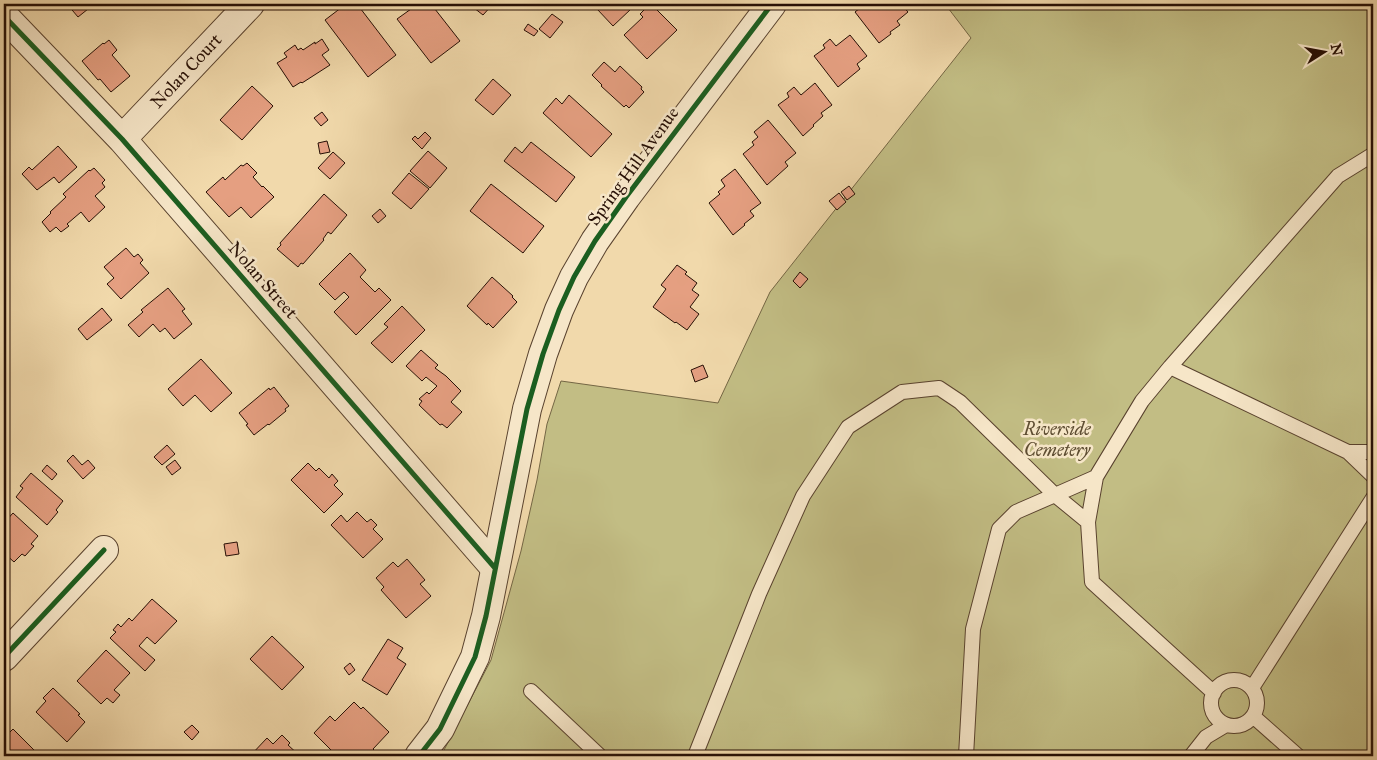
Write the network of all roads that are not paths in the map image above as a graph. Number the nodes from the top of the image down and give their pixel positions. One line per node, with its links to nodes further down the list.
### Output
1 (250, 4): 4 (street, Nolan Court)
2 (772, 4): 15 (street, Spring Hill Avenue)
3 (4, 16): 4 (street, Nolan Street)
4 (122, 139): 15 (street, Nolan Street)
5 (1373, 155): 6 (lane)
6 (1170, 367): 7 (lane); 10 (lane)
7 (1348, 452): 8 (lane); 9 (lane)
8 (1373, 452)
9 (1373, 476)
10 (1096, 477): 11 (lane); 13 (lane)
11 (1055, 496): 13 (lane); 24 (lane); 25 (lane)
12 (1373, 498): 17 (lane)
13 (1088, 522): 19 (lane)
14 (104, 550): 16 (street)
15 (496, 568): 22 (street, Spring Hill Avenue)
16 (4, 657)
17 (1252, 688): 19 (lane); 20 (lane)
18 (531, 691): 23 (lane)
19 (1214, 693): 21 (lane)
20 (1254, 717): 21 (lane); 27 (lane)
21 (1226, 725): 26 (lane)
22 (419, 756)
23 (600, 756)
24 (695, 756)
25 (966, 756)
26 (1190, 756)
27 (1298, 756)

